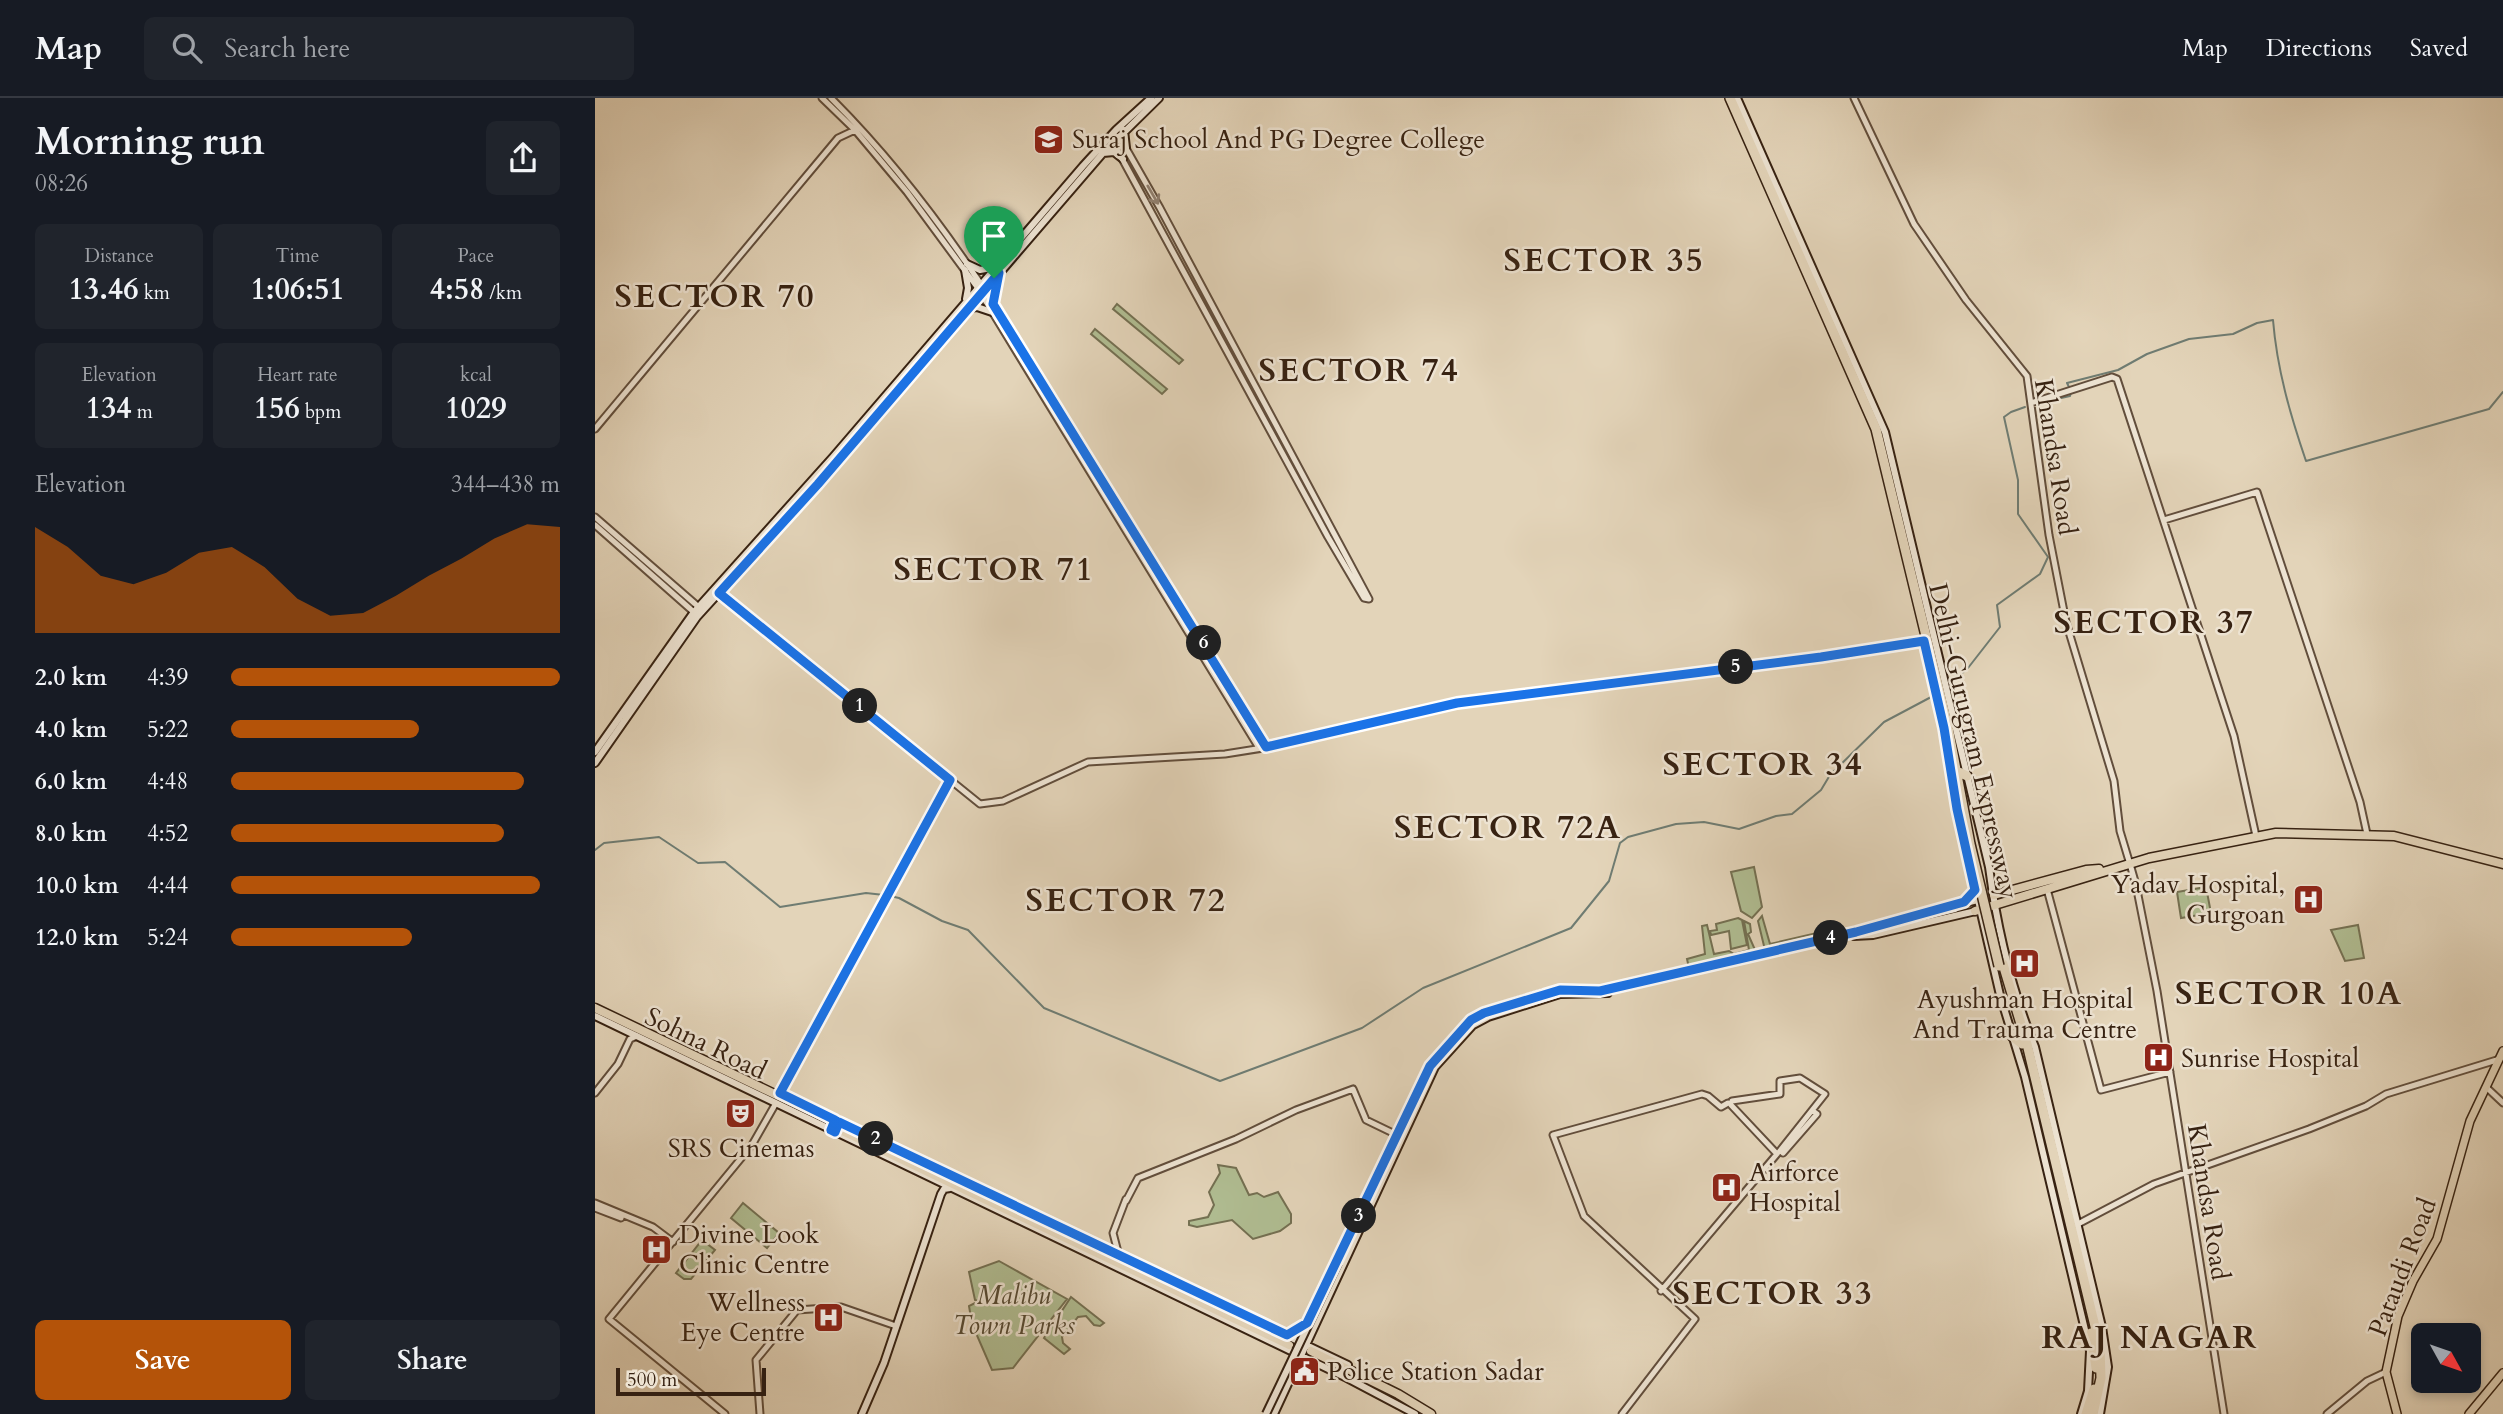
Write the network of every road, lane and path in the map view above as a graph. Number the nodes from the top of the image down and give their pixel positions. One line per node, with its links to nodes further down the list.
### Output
1 (822, 98): 7 (street)
2 (831, 98): 13 (street)
3 (1151, 98): 12 (main road)
4 (1159, 98): 8 (main road)
5 (1731, 98): 27 (main road); 31 (highway, Delhi-Gurugram Expressway); 31 (highway, Delhi-Gurugram Expressway)
6 (1854, 98): 19 (street, Khandsa Road)
7 (855, 130): 13 (street); 20 (street)
8 (1119, 136): 9 (main road); 10 (main road); 11 (street)
9 (1126, 148): 11 (street, one-way to 11)
10 (1103, 152): 11 (main road); 14 (main road)
11 (1123, 159)
12 (996, 265): 13 (main road); 15 (main road)
13 (966, 267): 15 (street); 17 (main road)
14 (999, 273): 15 (main road); 16 (main road)
15 (980, 288): 16 (street); 17 (main road); 18 (street)
16 (993, 304): 28 (street)
17 (968, 305): 18 (main road); 21 (main road)
18 (992, 312): 28 (street)
19 (2031, 403): 23 (street); 37 (street, Khandsa Road)
20 (595, 429)
21 (837, 456): 25 (main road); 26 (main road)
22 (595, 517): 26 (street)
23 (2164, 520): 34 (street); 35 (street)
24 (595, 525): 26 (street)
25 (719, 593): 26 (main road); 32 (street)
26 (698, 612): 29 (main road); 30 (main road)
27 (1924, 641): 28 (street); 31 (main road)
28 (1263, 748): 32 (street)
29 (595, 752)
30 (595, 764)
31 (1956, 766): 39 (main road); 40 (main road); 54 (highway, Delhi-Gurugram Expressway, bridge); 58 (highway, Delhi-Gurugram Expressway, bridge)
32 (950, 780): 64 (street)
33 (2292, 832): 34 (highway); 35 (highway); 36 (highway)
34 (2255, 834): 37 (highway)
35 (2367, 834): 36 (highway)
36 (2424, 842): 38 (highway)
37 (2129, 863): 41 (highway); 60 (street, Khandsa Road)
38 (2503, 863)
39 (1988, 866): 40 (main road); 45 (main road)
40 (1971, 870): 43 (main road)
41 (2092, 873): 42 (highway); 44 (highway)
42 (2047, 889): 47 (highway); 60 (street)
43 (1975, 890): 46 (main road); 48 (main road)
44 (2026, 890): 45 (highway); 45 (main road)
45 (1995, 896): 46 (main road); 47 (highway); 50 (highway); 51 (main road)
46 (1978, 900): 48 (main road); 50 (main road)
47 (2008, 900): 51 (main road)
48 (1964, 902): 52 (main road)
49 (1955, 911): 52 (main road)
50 (1980, 913): 52 (main road); 57 (main road)
51 (2000, 928): 54 (main road)
52 (1856, 934): 61 (main road)
53 (595, 1011): 55 (main road); 64 (main road); 68 (highway, Sohna Road)
54 (2023, 1023): 58 (highway, Delhi-Gurugram Expressway); 76 (main road)
55 (627, 1031): 56 (main road); 63 (street)
56 (637, 1036): 63 (street); 66 (main road)
57 (2013, 1037): 58 (highway); 98 (main road)
58 (2024, 1044): 98 (highway, Delhi-Gurugram Expressway); 99 (highway, Delhi-Gurugram Expressway)
59 (2502, 1057): 62 (main road); 72 (street)
60 (2170, 1072): 72 (street, Khandsa Road)
61 (1427, 1077): 69 (main road); 78 (main road)
62 (2487, 1088): 65 (street); 71 (main road)
63 (595, 1091)
64 (780, 1093): 68 (main road)
65 (2503, 1102)
66 (776, 1103): 68 (main road); 77 (street)
67 (1731, 1103): 70 (street); 70 (street); 81 (street)
68 (835, 1126): 73 (main road); 79 (main road); 80 (highway, Sohna Road)
69 (1398, 1134): 78 (main road); 79 (street)
70 (1779, 1154): 81 (street)
71 (2459, 1158): 87 (main road); 103 (main road, Pataudi Road)
72 (2185, 1173): 76 (street); 101 (street, Khandsa Road)
73 (937, 1181): 74 (main road); 83 (main road)
74 (952, 1188): 80 (main road); 83 (main road)
75 (595, 1206): 77 (street)
76 (2078, 1224): 100 (main road)
77 (673, 1242): 89 (street)
78 (1347, 1248): 82 (main road); 86 (main road); 92 (main road, bridge)
79 (1119, 1256): 80 (main road)
80 (1150, 1277): 85 (highway, Sohna Road); 85 (highway, Sohna Road)
81 (1662, 1290): 97 (street)
82 (1307, 1323): 84 (main road); 85 (main road)
83 (894, 1327): 90 (street); 90 (street); 91 (main road)
84 (1303, 1332): 85 (main road); 86 (main road)
85 (1290, 1348): 86 (main road); 86 (main road); 86 (main road); 92 (main road)
86 (1307, 1352): 92 (main road); 93 (main road); 94 (highway); 95 (highway); 96 (main road)
87 (2386, 1372): 102 (street); 103 (main road)
88 (2503, 1375): 104 (main road)
89 (725, 1414)
90 (761, 1414)
91 (861, 1414)
92 (1269, 1414)
93 (1415, 1414)
94 (1423, 1414)
95 (1431, 1414)
96 (1437, 1414)
97 (1621, 1414)
98 (2084, 1414)
99 (2093, 1414)
100 (2100, 1414)
101 (2224, 1414)
102 (2327, 1414)
103 (2398, 1414)
104 (2470, 1414)

